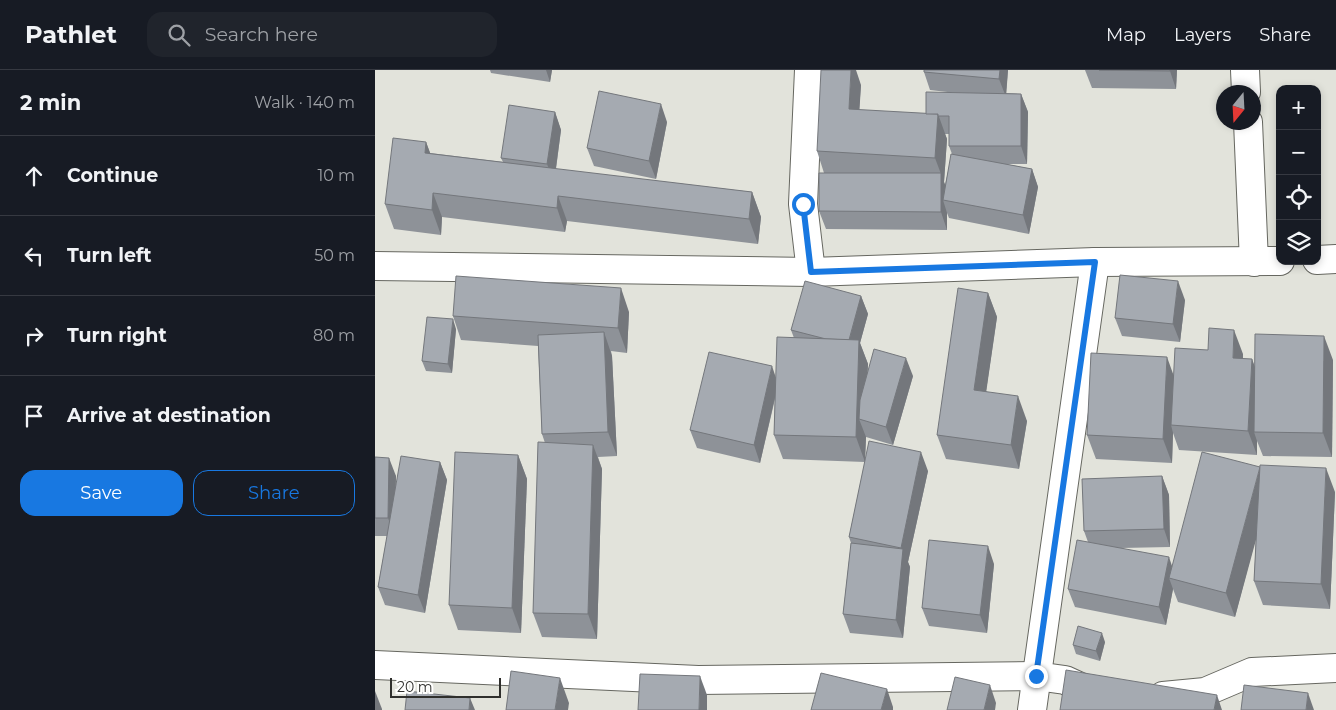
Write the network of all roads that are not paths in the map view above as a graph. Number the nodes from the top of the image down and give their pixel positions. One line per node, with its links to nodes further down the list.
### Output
1 (809, 70): 10 (street)
2 (1245, 70): 3 (street)
3 (1246, 85)
4 (1249, 130): 8 (street)
5 (1336, 259): 6 (street)
6 (1321, 260)
7 (1095, 262): 8 (street); 10 (street); 13 (street)
8 (1267, 262)
9 (375, 266): 10 (street)
10 (811, 272)
11 (375, 665): 13 (street)
12 (1336, 668): 14 (street)
13 (1036, 676): 14 (street); 15 (street)
14 (1093, 700)
15 (1032, 710)

